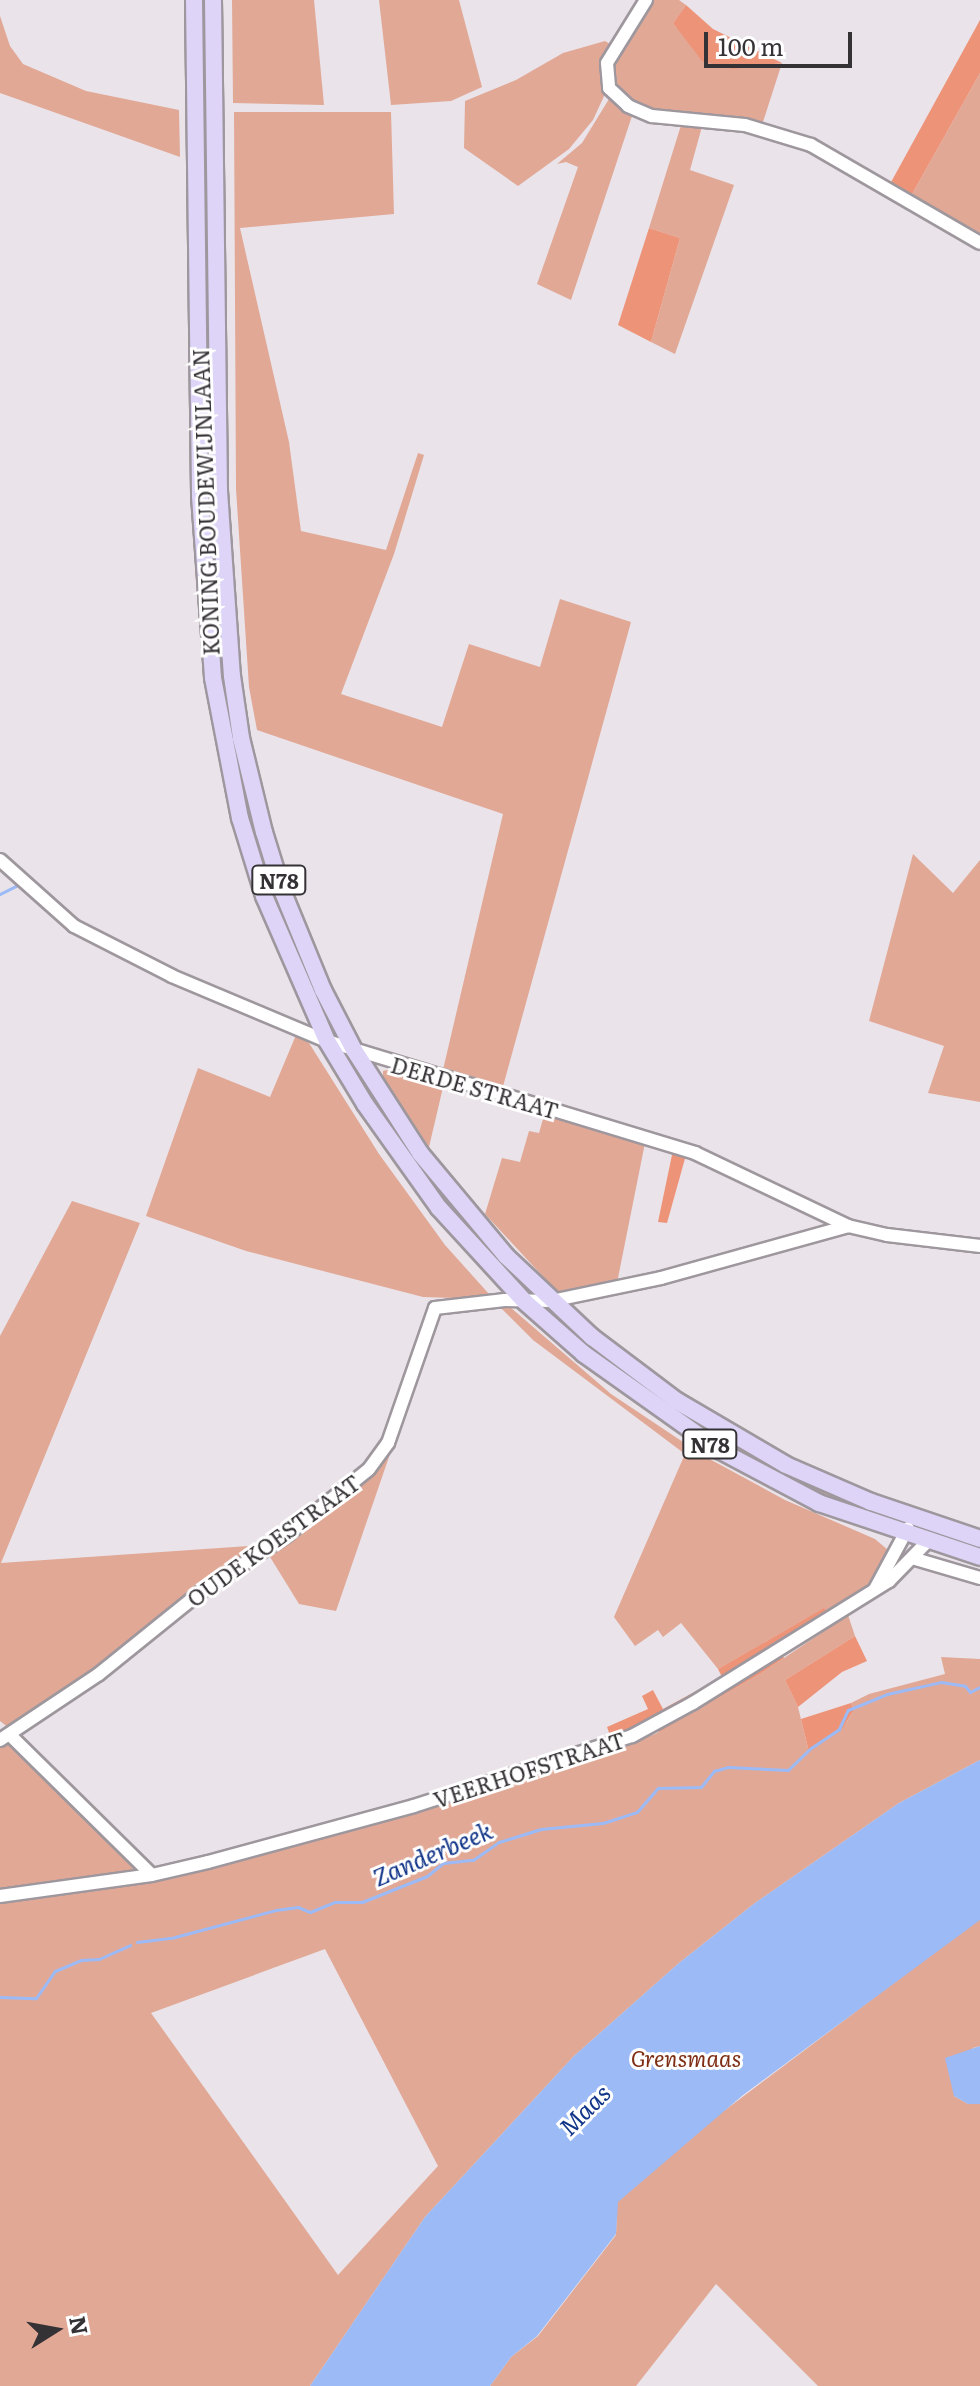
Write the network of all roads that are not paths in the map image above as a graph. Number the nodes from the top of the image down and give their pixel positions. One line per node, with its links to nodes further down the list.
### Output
1 (194, 0): 4 (main road, KONING BOUDEWIJNLAAN / N78)
2 (213, 0): 5 (main road, KONING BOUDEWIJNLAAN / N78)
3 (646, 0): 6 (street)
4 (195, 106): 5 (street); 8 (main road, KONING BOUDEWIJNLAAN / N78)
5 (214, 106): 9 (main road, KONING BOUDEWIJNLAAN / N78)
6 (980, 243)
7 (0, 860): 8 (street, DERDE STRAAT)
8 (327, 1041): 9 (street, DERDE STRAAT); 13 (main road, KONING BOUDEWIJNLAAN / N78)
9 (354, 1050): 10 (street, DERDE STRAAT); 12 (main road, KONING BOUDEWIJNLAAN / N78)
10 (848, 1226): 11 (street, DERDE STRAAT); 12 (street, OUDE KOESTRAAT)
11 (980, 1246)
12 (551, 1301): 13 (street, OUDE KOESTRAAT); 14 (main road, KONING BOUDEWIJNLAAN / N78)
13 (525, 1302): 15 (main road, KONING BOUDEWIJNLAAN / N78); 22 (street, OUDE KOESTRAAT)
14 (916, 1519): 15 (street); 16 (main road, KONING BOUDEWIJNLAAN / N78)
15 (903, 1533): 17 (main road, KONING BOUDEWIJNLAAN / N78); 21 (street)
16 (980, 1539)
17 (927, 1542): 18 (main road, KONING BOUDEWIJNLAAN / N78); 19 (street, VEERHOFSTRAAT)
18 (980, 1557)
19 (912, 1558): 20 (street); 21 (street, VEERHOFSTRAAT)
20 (980, 1578)
21 (875, 1589): 23 (street, VEERHOFSTRAAT)
22 (5, 1737): 23 (street, OUDE KOESTRAAT)
23 (152, 1875): 24 (street, VEERHOFSTRAAT)
24 (0, 1896)

